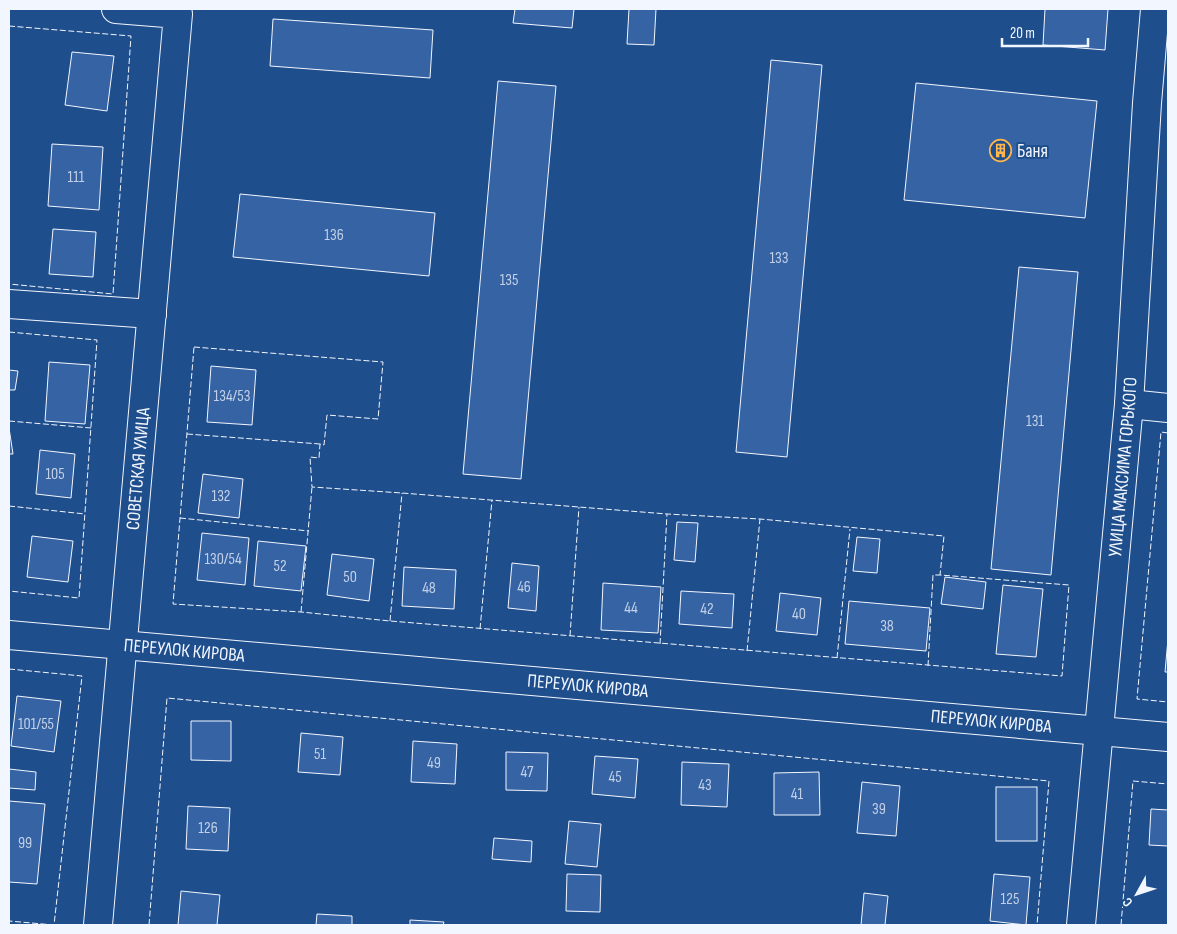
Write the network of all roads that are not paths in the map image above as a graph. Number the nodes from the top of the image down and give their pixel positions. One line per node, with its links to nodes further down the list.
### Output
1 (116, 9): 5 (street, СОВЕТСКАЯ УЛИЦА)
2 (1155, 9): 3 (street, УЛИЦА МАКСИМА ГОРЬКОГО)
3 (1158, 105): 6 (street, УЛИЦА МАКСИМА ГОРЬКОГО)
4 (9, 304): 5 (street)
5 (152, 315): 9 (street, СОВЕТСКАЯ УЛИЦА)
6 (1129, 404): 7 (street); 10 (street, УЛИЦА МАКСИМА ГОРЬКОГО)
7 (1168, 408)
8 (9, 635): 9 (street, ПЕРЕУЛОК КИРОВА)
9 (123, 644): 10 (street, ПЕРЕУЛОК КИРОВА); 12 (street, СОВЕТСКАЯ УЛИЦА)
10 (1099, 730): 11 (street, ПЕРЕУЛОК КИРОВА); 13 (street, УЛИЦА МАКСИМА ГОРЬКОГО)
11 (1168, 737)
12 (98, 925)
13 (1081, 925)

